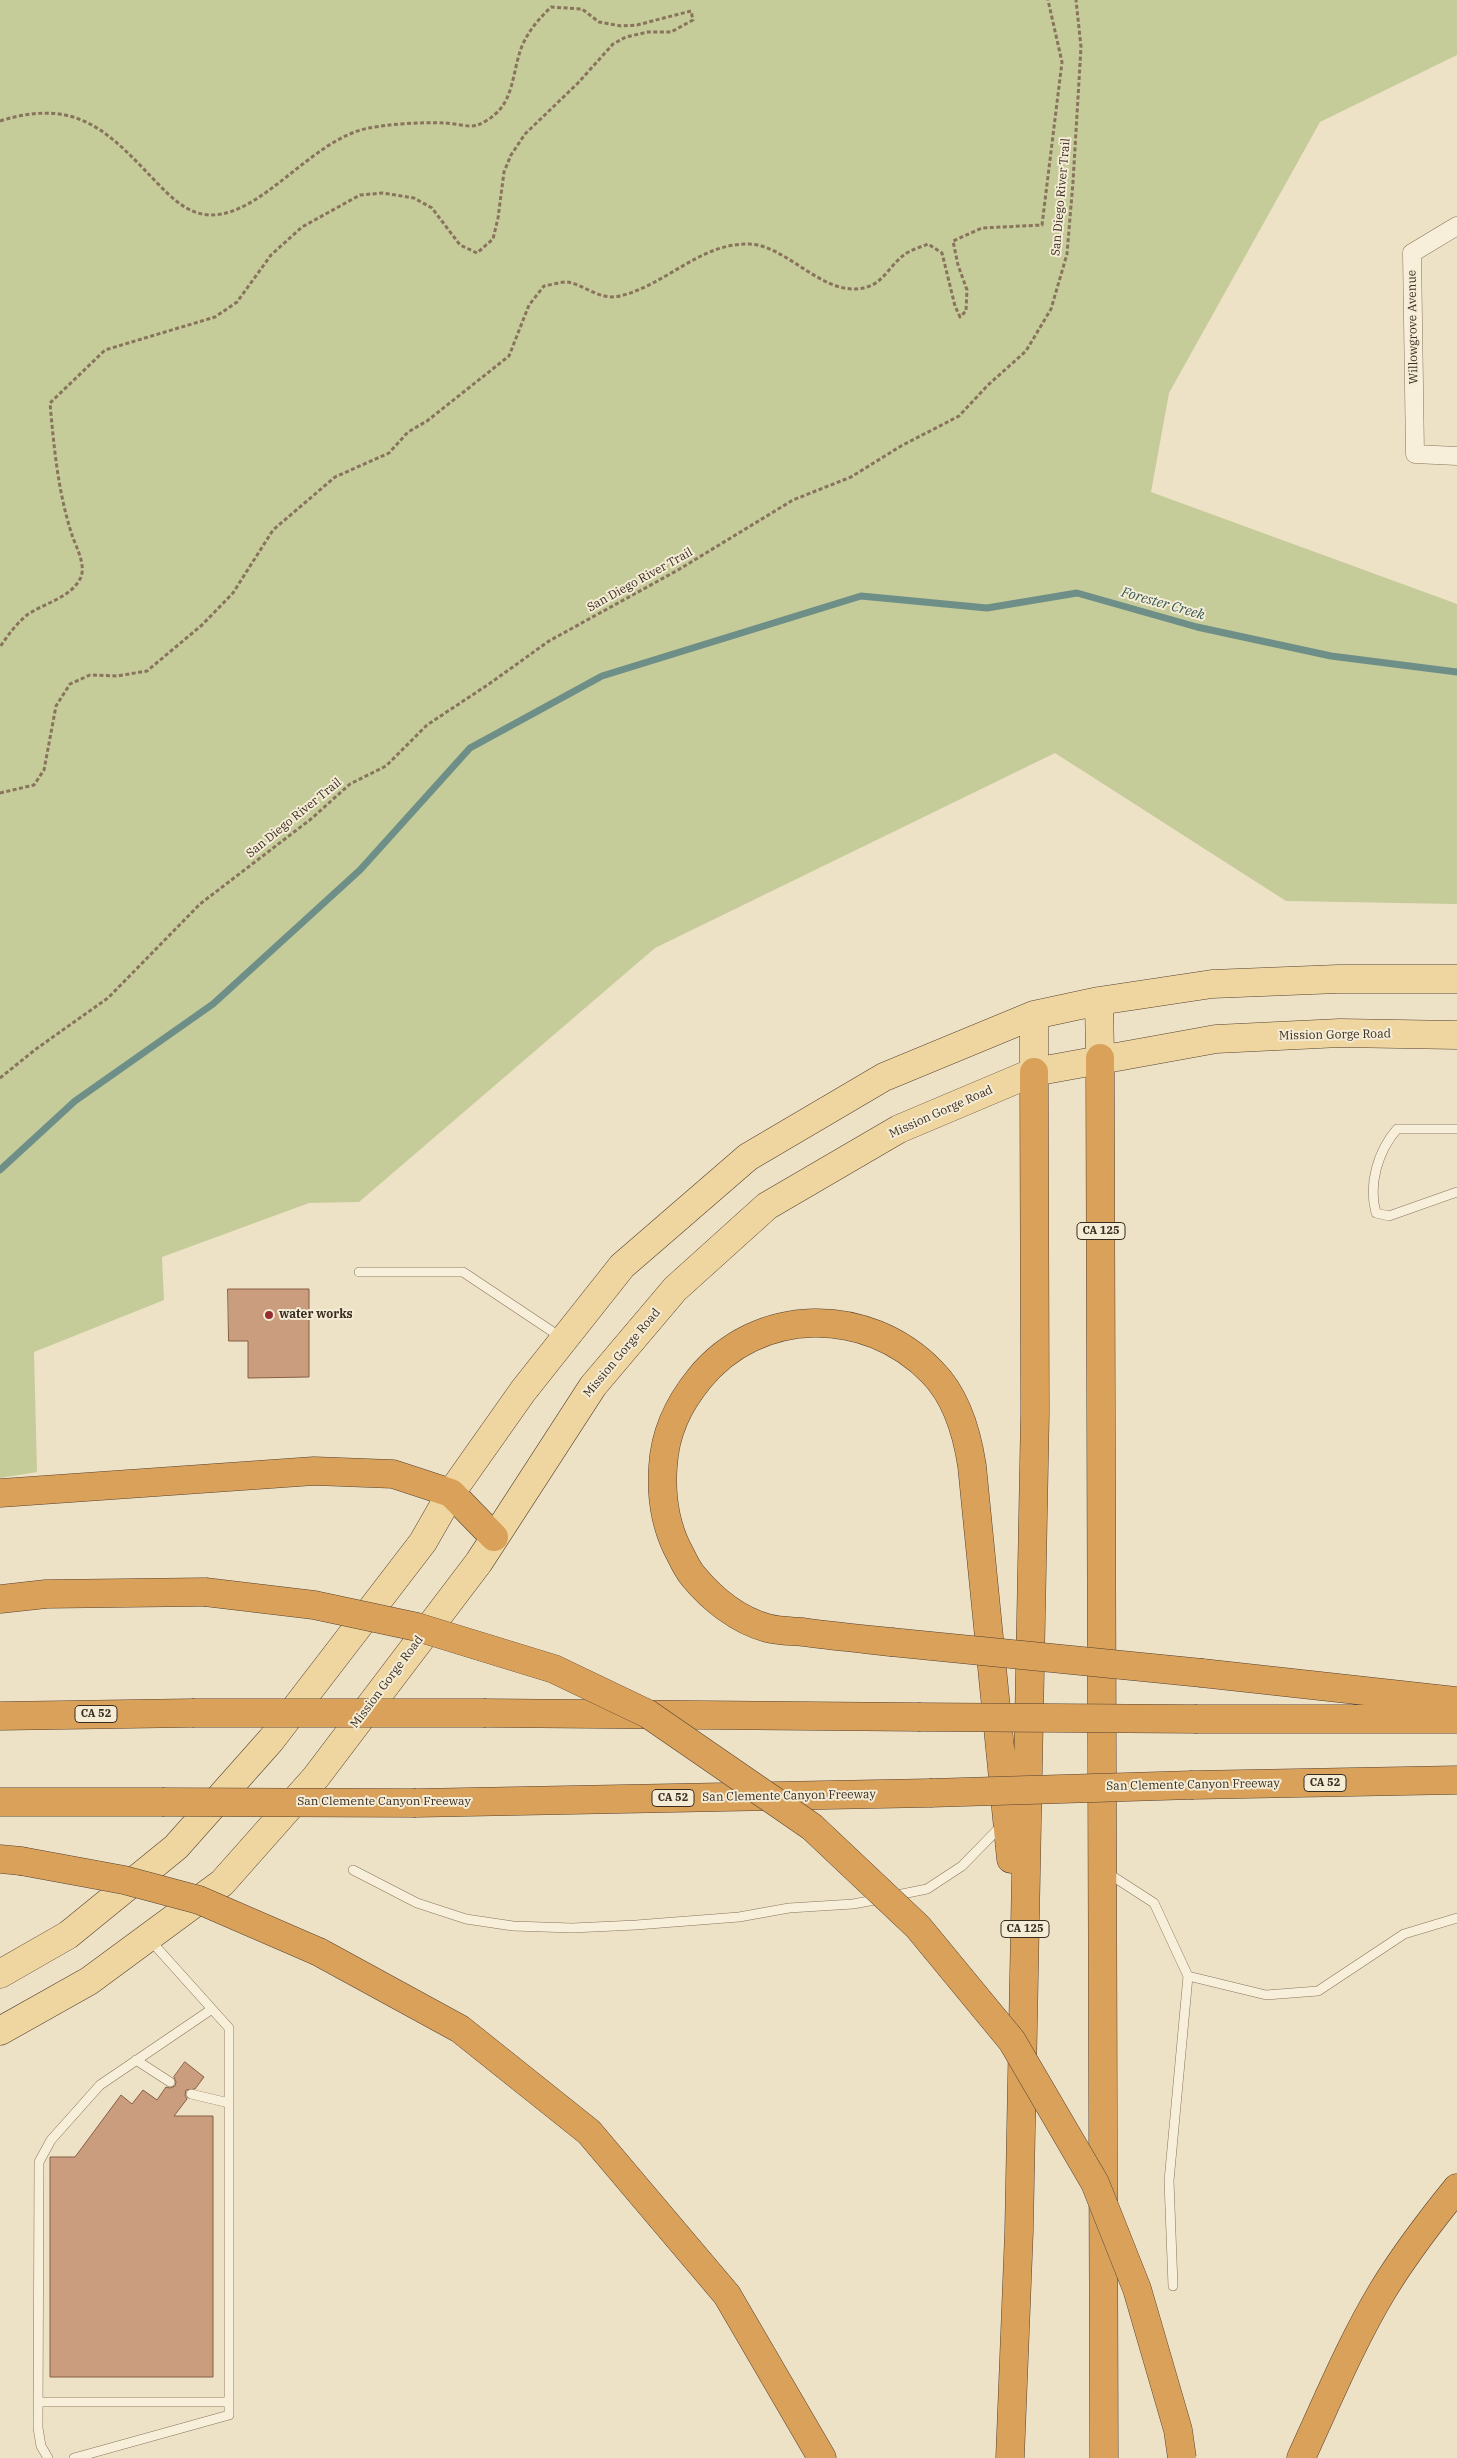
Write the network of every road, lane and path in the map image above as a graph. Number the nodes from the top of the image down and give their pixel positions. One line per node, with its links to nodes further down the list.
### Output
1 (1048, 0): 7 (path)
2 (1076, 0): 14 (path, San Diego River Trail)
3 (0, 121): 6 (path)
4 (1457, 226): 5 (street, Willowgrove Avenue)
5 (1457, 456)
6 (0, 647)
7 (0, 793)
8 (1457, 980): 9 (main road)
9 (1099, 1001): 10 (main road); 12 (main road, CA 125)
10 (1034, 1015): 13 (main road, CA 125); 18 (main road)
11 (1457, 1035): 12 (main road, Mission Gorge Road)
12 (1100, 1058): 13 (main road, Mission Gorge Road); 31 (highway, CA 125)
13 (1034, 1072): 21 (main road, Mission Gorge Road); 36 (highway, CA 125)
14 (0, 1078)
15 (1457, 1129): 16 (lane)
16 (1457, 1192)
17 (359, 1272): 18 (lane)
18 (564, 1340): 20 (main road)
19 (0, 1493): 20 (highway)
20 (451, 1493): 21 (highway); 34 (main road)
21 (494, 1537): 33 (main road, Mission Gorge Road)
22 (0, 1599): 52 (highway, bridge)
23 (1457, 1701): 28 (highway, bridge)
24 (0, 1716): 25 (highway, CA 52, bridge)
25 (1457, 1719)
26 (1457, 1780): 27 (highway, San Clemente Canyon Freeway / CA 52, bridge)
27 (0, 1802)
28 (1007, 1819): 30 (lane); 36 (highway)
29 (11, 1860): 49 (highway, bridge)
30 (353, 1870)
31 (1104, 1870): 35 (lane); 51 (highway, CA 125)
32 (1457, 1918): 35 (lane)
33 (148, 1938): 37 (lane); 38 (main road, Mission Gorge Road)
34 (0, 1974)
35 (1188, 1976): 44 (lane)
36 (1024, 1984): 50 (highway, CA 125)
37 (212, 2009): 39 (lane); 42 (lane)
38 (0, 2031)
39 (136, 2060): 40 (lane); 45 (lane)
40 (170, 2082)
41 (191, 2094): 42 (lane)
42 (229, 2103): 46 (lane)
43 (1457, 2188): 53 (highway)
44 (1173, 2286)
45 (38, 2402): 46 (lane); 47 (lane)
46 (229, 2402): 48 (lane)
47 (48, 2458)
48 (74, 2458)
49 (822, 2458)
50 (1010, 2458)
51 (1104, 2458)
52 (1182, 2458)
53 (1301, 2458)

